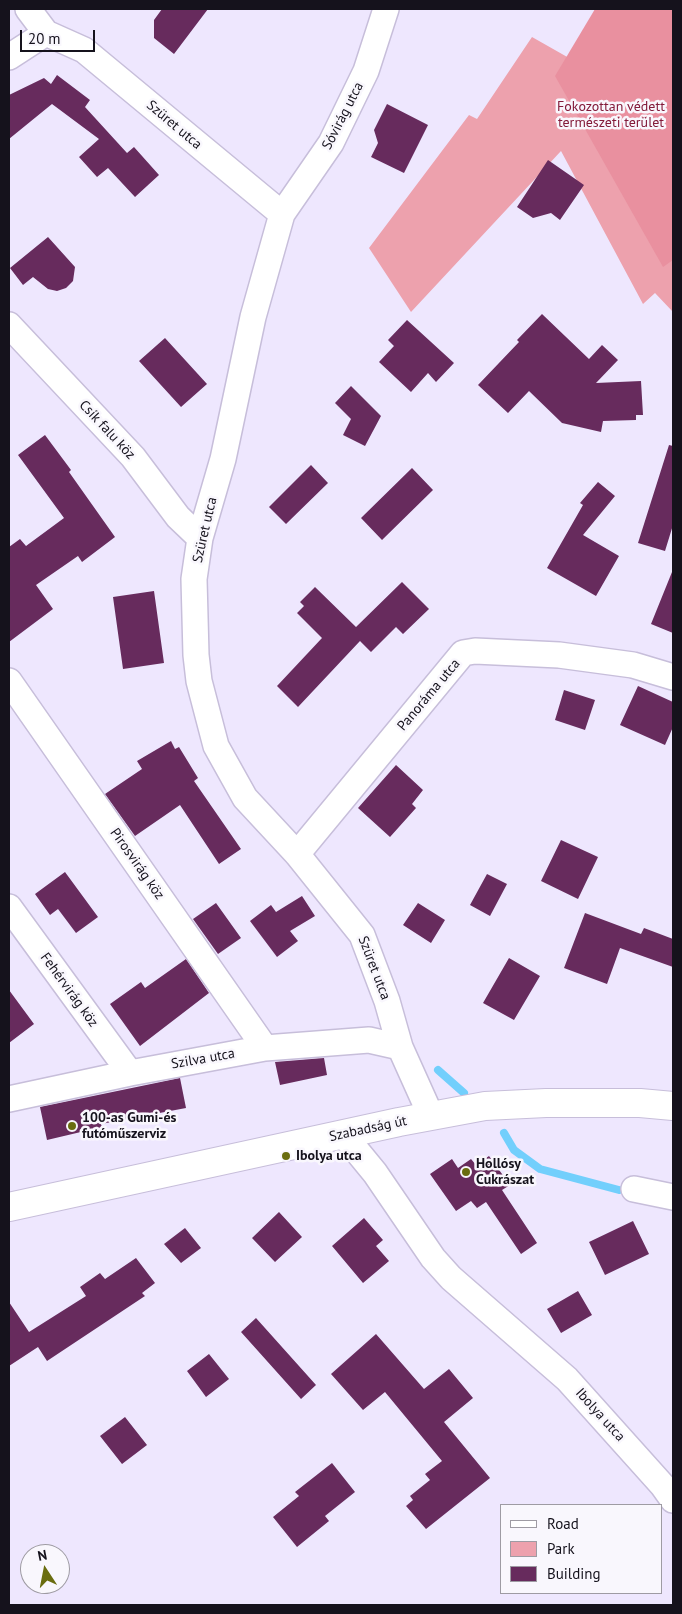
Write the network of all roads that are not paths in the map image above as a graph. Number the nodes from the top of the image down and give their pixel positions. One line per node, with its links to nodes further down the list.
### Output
1 (28, 9): 3 (street, Szüret utca)
2 (386, 9): 5 (street, Sóvirág utca)
3 (46, 33): 4 (street); 5 (street, Szüret utca)
4 (9, 57)
5 (282, 214): 7 (street, Szüret utca)
6 (9, 325): 7 (street, Csík falu köz)
7 (200, 538): 10 (street, Szüret utca)
8 (673, 677): 10 (street, Panoráma utca)
9 (9, 681): 13 (street, Pirosvirág köz)
10 (298, 854): 12 (street, Szüret utca)
11 (9, 907): 14 (street, Fehérvirág köz)
12 (400, 1047): 13 (street, Szilva utca); 17 (street, Szüret utca)
13 (265, 1048): 14 (street, Szilva utca)
14 (130, 1073): 15 (street, Szilva utca)
15 (9, 1099)
16 (673, 1106): 17 (main road, Szabadság út)
17 (430, 1116): 18 (main road, Szabadság út)
18 (343, 1134): 21 (main road, Szabadság út); 22 (street, Ibolya utca)
19 (634, 1189): 20 (street)
20 (673, 1196)
21 (9, 1207)
22 (673, 1500)

